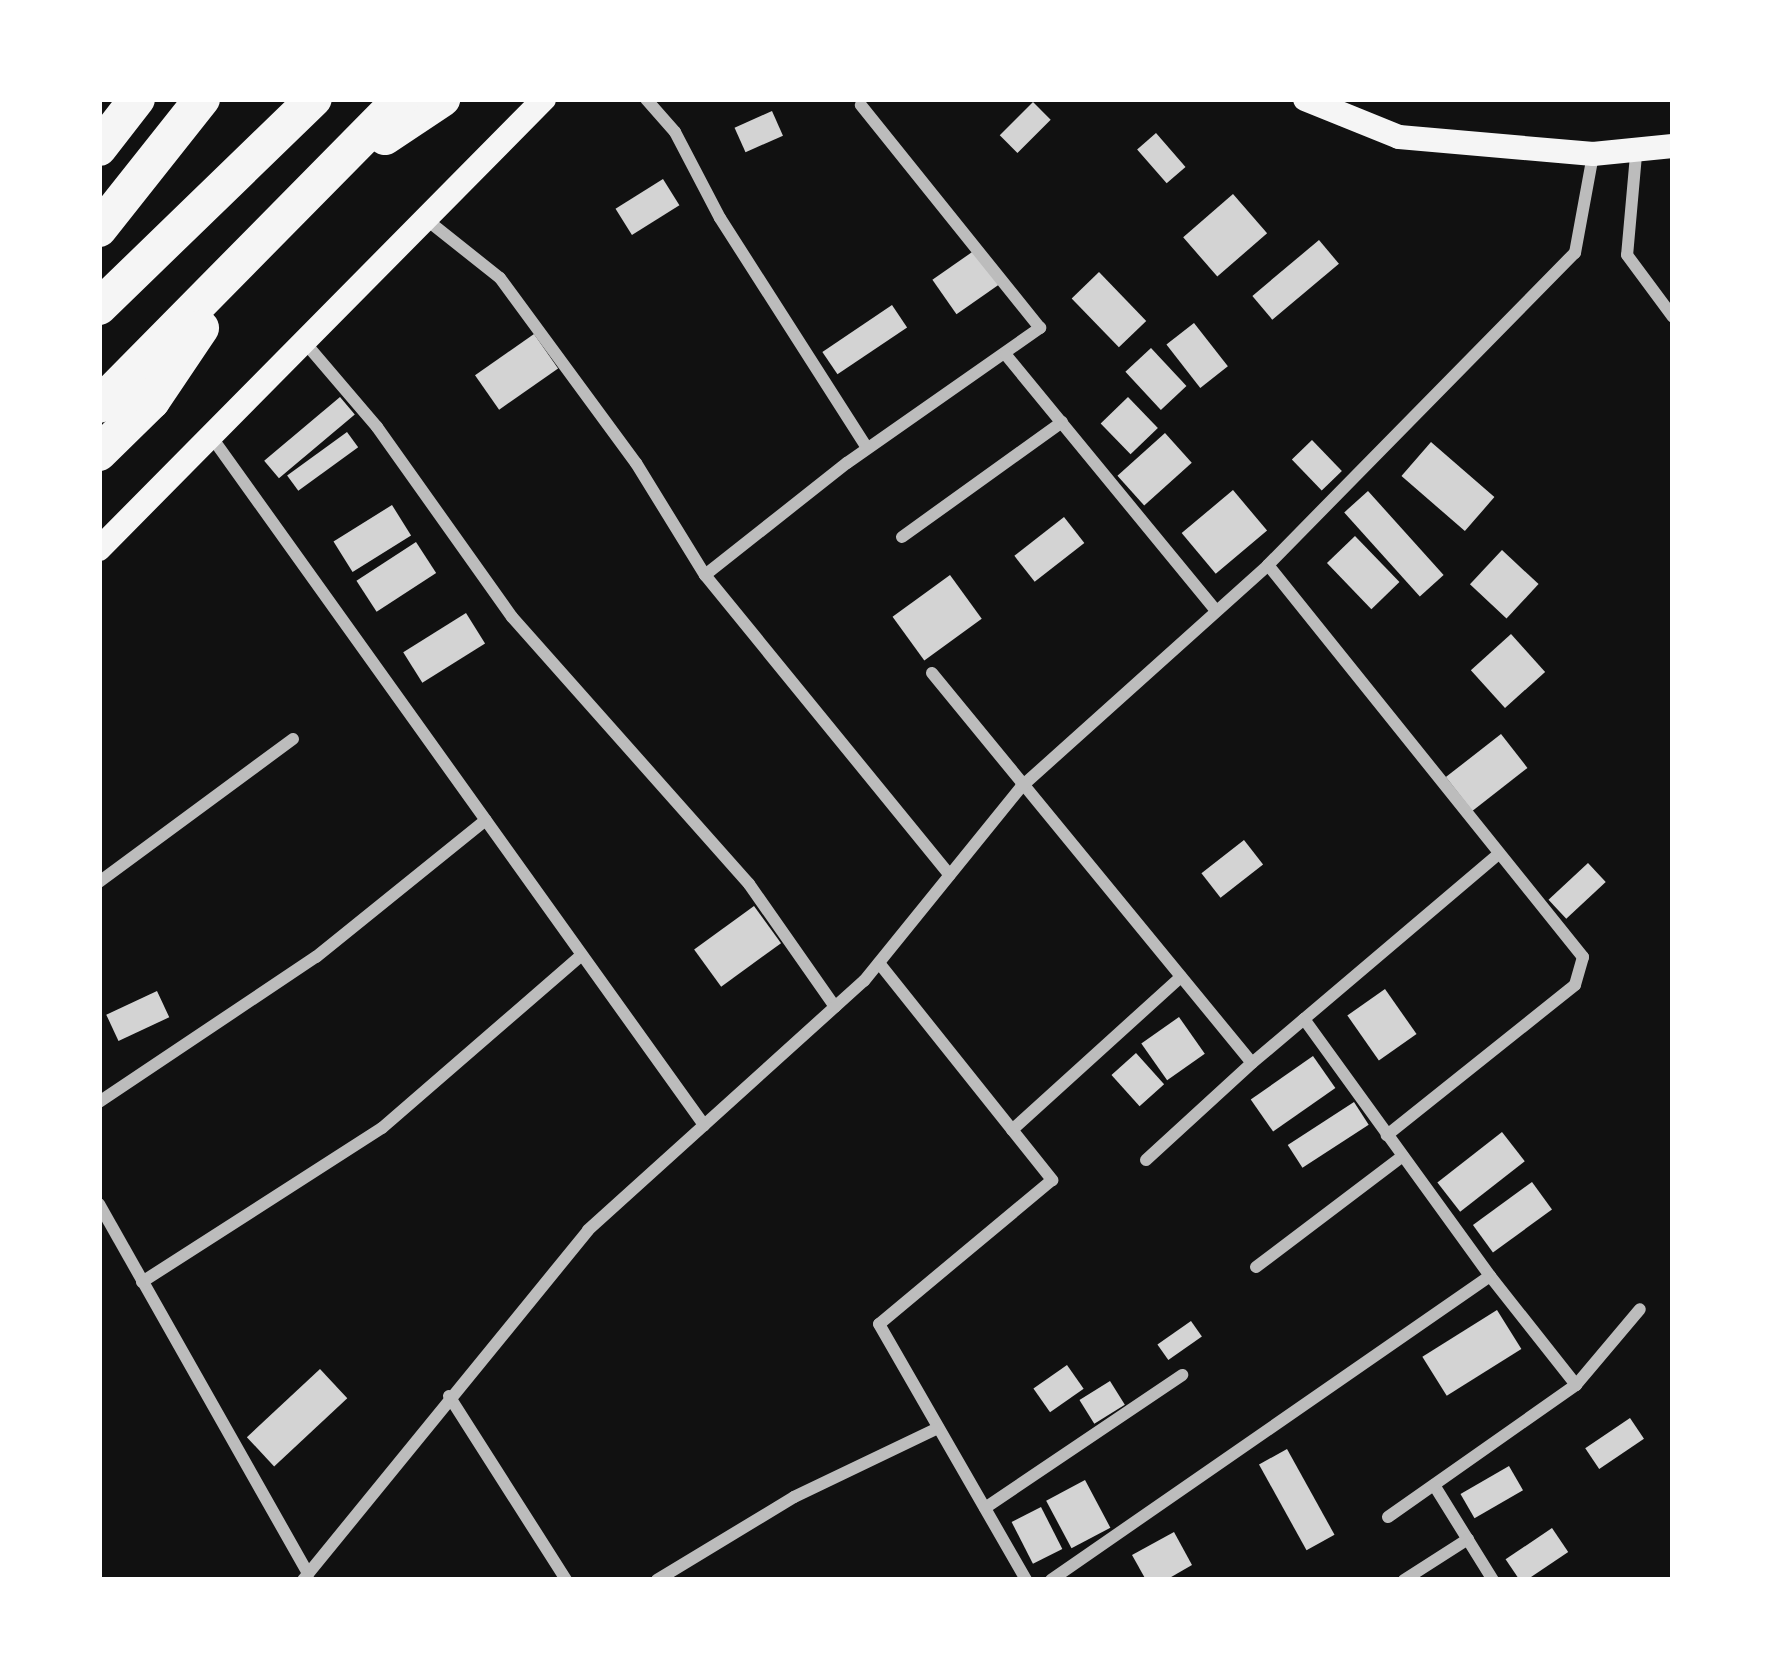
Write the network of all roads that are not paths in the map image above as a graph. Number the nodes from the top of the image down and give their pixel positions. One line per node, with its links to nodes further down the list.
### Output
1 (137, 99): 11 (highway)
2 (202, 99): 16 (highway)
3 (314, 99): 18 (highway)
4 (401, 99): 14 (highway)
5 (442, 99): 14 (highway)
6 (544, 99): 15 (main road)
7 (646, 99): 25 (street)
8 (1305, 99): 12 (main road)
9 (861, 105): 21 (street)
10 (1673, 146): 13 (main road)
11 (99, 148)
12 (1593, 154): 13 (main road); 29 (street)
13 (1636, 155): 19 (street)
14 (327, 176): 17 (highway)
15 (427, 220): 20 (main road); 30 (street)
16 (99, 229)
17 (243, 265): 22 (highway); 26 (highway)
18 (99, 307)
19 (1673, 317)
20 (308, 345): 24 (main road); 42 (street)
21 (1006, 355): 23 (street); 25 (street)
22 (99, 405)
23 (1062, 422): 27 (street); 31 (street)
24 (213, 440): 28 (main road); 35 (street)
25 (867, 448): 30 (street)
26 (99, 453)
27 (902, 536)
28 (99, 549)
29 (1268, 565): 31 (street); 36 (street)
30 (705, 574): 37 (street)
31 (1213, 607): 34 (street)
32 (932, 673): 34 (street)
33 (293, 739): 38 (street)
34 (1021, 787): 37 (street); 41 (street)
35 (486, 820): 39 (street); 45 (street)
36 (1496, 856): 43 (street); 48 (street)
37 (950, 875): 40 (street)
38 (99, 882)
39 (582, 955): 46 (street); 54 (street)
40 (879, 963): 42 (street); 47 (street)
41 (1181, 977): 44 (street); 47 (street)
42 (836, 1007): 46 (street)
43 (1304, 1019): 44 (street); 48 (street)
44 (1252, 1063): 50 (street)
45 (99, 1102)
46 (704, 1126): 58 (street)
47 (1012, 1130): 59 (street)
48 (1387, 1135): 49 (street)
49 (1402, 1156): 52 (street); 53 (street)
50 (1146, 1160)
51 (99, 1204): 54 (street)
52 (1256, 1267)
53 (1490, 1276): 57 (street); 68 (street)
54 (142, 1282): 64 (street)
55 (1640, 1309): 57 (street)
56 (1182, 1375): 61 (street)
57 (1576, 1385): 60 (street)
58 (449, 1396): 64 (street); 65 (street)
59 (938, 1428): 61 (street); 66 (street)
60 (1434, 1485): 62 (street); 63 (street)
61 (985, 1508): 67 (street)
62 (1388, 1517)
63 (1468, 1539): 69 (street); 70 (street)
64 (306, 1577)
65 (566, 1580)
66 (657, 1580)
67 (1026, 1580)
68 (1051, 1580)
69 (1404, 1580)
70 (1493, 1580)

